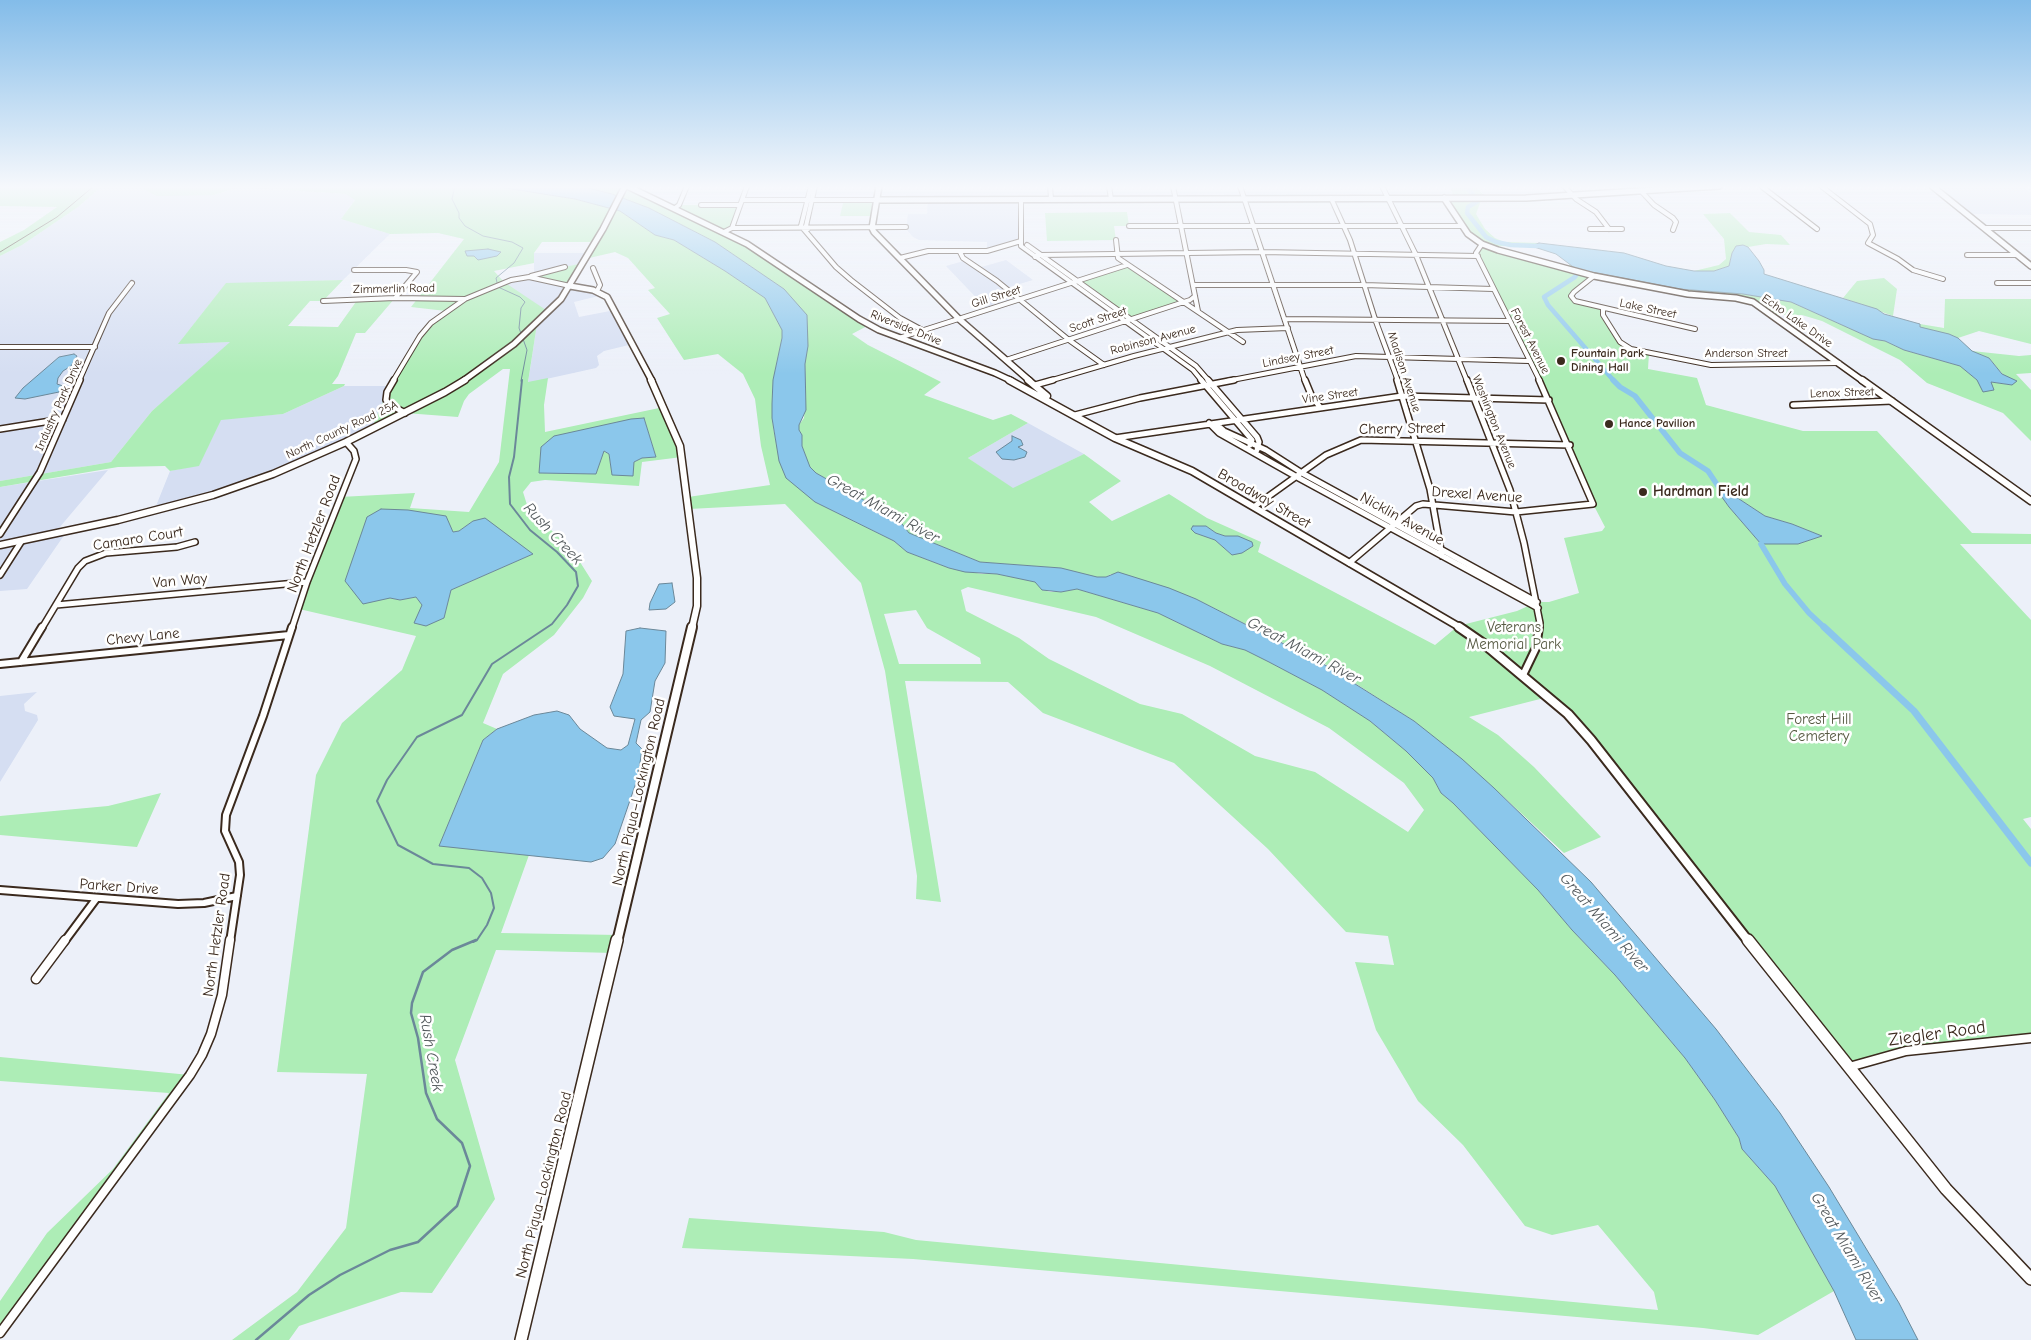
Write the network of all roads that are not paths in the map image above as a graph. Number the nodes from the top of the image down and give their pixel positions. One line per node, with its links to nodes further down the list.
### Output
1 (592, 249): 42 (street, North County Road 25A)
2 (754, 249): 65 (street, Riverside Drive)
3 (823, 249): 63 (street)
4 (891, 249): 26 (street)
5 (995, 249): 16 (street)
6 (1025, 249): 24 (street, Nicklin Avenue)
7 (1117, 249): 20 (street)
8 (1185, 249): 18 (street)
9 (1261, 249): 17 (street)
10 (1352, 249): 19 (street, Madison Avenue)
11 (1413, 249): 21 (street, Washington Avenue)
12 (1478, 249): 25 (street)
13 (1497, 249): 32 (street, Echo Lake Drive)
14 (1878, 249): 34 (street)
15 (2009, 249): 23 (street)
16 (960, 252): 26 (street); 49 (street)
17 (1262, 252): 18 (street); 19 (street); 40 (street)
18 (1186, 254): 20 (street); 39 (street)
19 (1354, 254): 21 (street); 41 (street, Madison Avenue)
20 (1117, 255): 24 (street); 27 (street)
21 (1416, 255): 25 (street); 43 (street, Washington Avenue)
22 (1967, 255): 23 (street)
23 (2017, 255): 28 (street)
24 (1038, 256): 36 (street, Nicklin Avenue)
25 (1478, 256): 44 (street, Forest Avenue)
26 (900, 258): 54 (street)
27 (1127, 265): 36 (street, Gill Street); 51 (street)
28 (2031, 266)
29 (565, 267): 33 (street)
30 (594, 268): 45 (street)
31 (354, 270): 47 (street)
32 (1594, 276): 52 (street, Lake Street); 76 (street, Echo Lake Drive)
33 (529, 277): 42 (street); 48 (street)
34 (1942, 279)
35 (132, 283): 69 (street, Industry Park Drive)
36 (1075, 283): 49 (street, Gill Street); 57 (street, Nicklin Avenue); 59 (street, Nicklin Avenue)
37 (1997, 283): 38 (street)
38 (2031, 283)
39 (1193, 285): 40 (street); 46 (street)
40 (1274, 285): 41 (street); 55 (street)
41 (1364, 285): 43 (street); 56 (street, Madison Avenue)
42 (570, 286): 45 (street); 89 (street, North County Road 25A)
43 (1428, 286): 44 (street); 58 (street, Washington Avenue)
44 (1494, 289): 60 (street, Forest Avenue)
45 (597, 291): 137 (street, North Piqua–Lockington Road)
46 (1195, 296): 51 (street, Scott Street); 53 (street)
47 (396, 298): 48 (street, Zimmerlin Road); 50 (street, Zimmerlin Road)
48 (465, 299): 89 (street)
49 (1019, 300): 54 (street, Gill Street); 66 (street)
50 (323, 301)
51 (1183, 302): 53 (street); 57 (street, Scott Street)
52 (1602, 309): 62 (street, Lake Street); 76 (street, Anderson Street)
53 (1198, 312): 64 (street)
54 (959, 319): 63 (street, Gill Street); 74 (street)
55 (1285, 319): 56 (street); 61 (street)
56 (1375, 319): 58 (street); 72 (street, Madison Avenue)
57 (1131, 320): 59 (street, Scott Street); 70 (street, Nicklin Avenue)
58 (1442, 321): 60 (street); 73 (street, Washington Avenue)
59 (1125, 322): 66 (street, Scott Street); 71 (street, Nicklin Avenue)
60 (1509, 322): 75 (street, Forest Avenue)
61 (1288, 328): 64 (street, Robinson Avenue); 78 (street)
62 (1695, 329)
63 (924, 331): 65 (street, Gill Street)
64 (1228, 332): 67 (street); 70 (street, Robinson Avenue)
65 (899, 338): 81 (street, Riverside Drive)
66 (1069, 340): 74 (street, Scott Street); 77 (street)
67 (1243, 342)
68 (0, 347): 69 (street)
69 (96, 347): 92 (street, Industry Park Drive)
70 (1168, 347): 71 (street, Robinson Avenue); 80 (street, Nicklin Avenue)
71 (1163, 348): 77 (street, Robinson Avenue); 80 (street, Nicklin Avenue)
72 (1390, 356): 73 (street, Lindsey Street); 78 (street, Lindsey Street); 82 (street, Madison Avenue)
73 (1457, 358): 75 (street, Lindsey Street); 83 (street, Washington Avenue)
74 (1006, 360): 79 (street)
75 (1529, 361): 84 (street, Forest Avenue)
76 (1839, 363): 85 (street, Echo Lake Drive)
77 (1104, 365): 79 (street, Robinson Avenue)
78 (1300, 366): 80 (street, Lindsey Street); 88 (street)
79 (1035, 385): 81 (street, Robinson Avenue); 86 (street)
80 (1210, 385): 90 (street, Lindsey Street); 91 (street, Nicklin Avenue); 93 (street, Nicklin Avenue)
81 (1026, 388): 86 (street, Riverside Drive)
82 (1402, 396): 83 (street, Vine Street); 88 (street, Vine Street); 97 (street, Madison Avenue)
83 (1475, 399): 84 (street, Vine Street); 99 (street, Washington Avenue)
84 (1549, 400): 101 (street, Forest Avenue)
85 (1892, 401): 87 (street, Lenox Street); 107 (street, Echo Lake Drive)
86 (1054, 403): 90 (street, Broadway Street)
87 (1793, 405)
88 (1320, 407): 91 (street, Vine Street)
89 (405, 413): 98 (street, North County Road 25A)
90 (1075, 415): 96 (street, Broadway Street)
91 (1241, 418): 93 (street, Vine Street); 103 (street, Nicklin Avenue)
92 (63, 419): 95 (street); 113 (street, Industry Park Drive)
93 (1235, 419): 94 (street, Vine Street); 100 (street, Nicklin Avenue)
94 (1212, 423): 96 (street, Vine Street); 100 (street, Nicklin Avenue); 102 (street, Nicklin Avenue)
95 (0, 429)
96 (1114, 438): 110 (street, Broadway Street)
97 (1415, 440): 99 (street, Cherry Street); 105 (street, Cherry Street); 108 (street, Madison Avenue)
98 (346, 442): 114 (street, North County Road 25A); 121 (street, North Hetzler Road)
99 (1490, 442): 101 (street, Cherry Street); 111 (street, Washington Avenue)
100 (1252, 444): 102 (street); 103 (street, Nicklin Avenue)
101 (1570, 445): 109 (street, Forest Avenue)
102 (1247, 448): 104 (street, Nicklin Avenue)
103 (1259, 448): 104 (street); 105 (street, Nicklin Avenue)
104 (1254, 452): 106 (street, Nicklin Avenue)
105 (1302, 473): 106 (street, Cherry Street); 112 (street, Nicklin Avenue)
106 (1297, 477): 110 (street, Cherry Street); 112 (street, Nicklin Avenue)
107 (2031, 502)
108 (1433, 504): 111 (street, Drexel Avenue); 112 (street, Drexel Avenue); 117 (street, Madison Avenue)
109 (1593, 504): 111 (street, Drexel Avenue)
110 (1255, 506): 119 (street, Broadway Street)
111 (1516, 512): 122 (street, Washington Avenue)
112 (1394, 526): 117 (street, Nicklin Avenue); 118 (street, Nicklin Avenue); 119 (street, Drexel Avenue)
113 (0, 534)
114 (21, 542): 116 (street, North County Road 25A); 120 (street)
115 (195, 542): 123 (street, Camaro Court)
116 (0, 545)
117 (1442, 549): 118 (street, Madison Avenue); 122 (street, Nicklin Avenue)
118 (1442, 556): 124 (street, Nicklin Avenue)
119 (1349, 563): 128 (street, Broadway Street)
120 (0, 574)
121 (307, 582): 123 (street, Van Way); 125 (street, North Hetzler Road)
122 (1537, 602): 124 (street, Washington Avenue)
123 (56, 605): 126 (street, Camaro Court)
124 (1538, 608): 128 (street, Washington Avenue)
125 (289, 635): 126 (street, Chevy Lane); 130 (street, North Hetzler Road)
126 (21, 662): 127 (street, Chevy Lane)
127 (0, 664)
128 (1523, 675): 134 (street, Broadway Street)
129 (0, 890): 131 (street, Parker Drive)
130 (237, 896): 131 (street, Parker Drive); 136 (street, North Hetzler Road)
131 (96, 899): 132 (street)
132 (36, 979)
133 (2031, 1038): 134 (street, Ziegler Road)
134 (1848, 1067): 135 (street, Broadway Street)
135 (2031, 1279)
136 (0, 1333)
137 (521, 1340)

